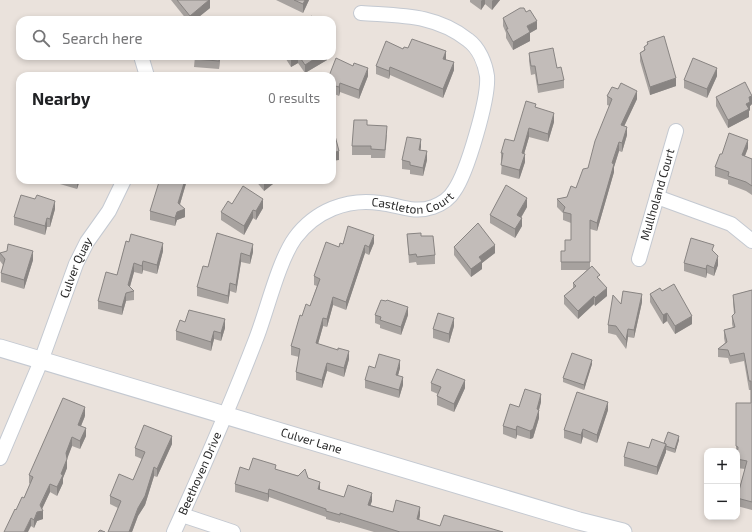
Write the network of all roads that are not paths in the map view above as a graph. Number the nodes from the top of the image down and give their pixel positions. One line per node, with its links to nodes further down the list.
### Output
1 (361, 13): 11 (street, Castleton Court)
2 (142, 60): 3 (street)
3 (146, 72)
4 (676, 131): 6 (street, Mullholand Court)
5 (122, 184): 10 (street, Culver Quay)
6 (657, 197): 7 (street); 8 (street, Mullholand Court)
7 (752, 240)
8 (639, 259)
9 (0, 348): 10 (street, Culver Lane)
10 (41, 361): 11 (street, Culver Lane); 12 (street, Culver Quay)
11 (225, 416): 13 (street, Beethoven Drive); 16 (street, Culver Lane)
12 (0, 458)
13 (182, 515): 14 (street, Beethoven Drive); 15 (street)
14 (174, 532)
15 (233, 532)
16 (622, 532)

